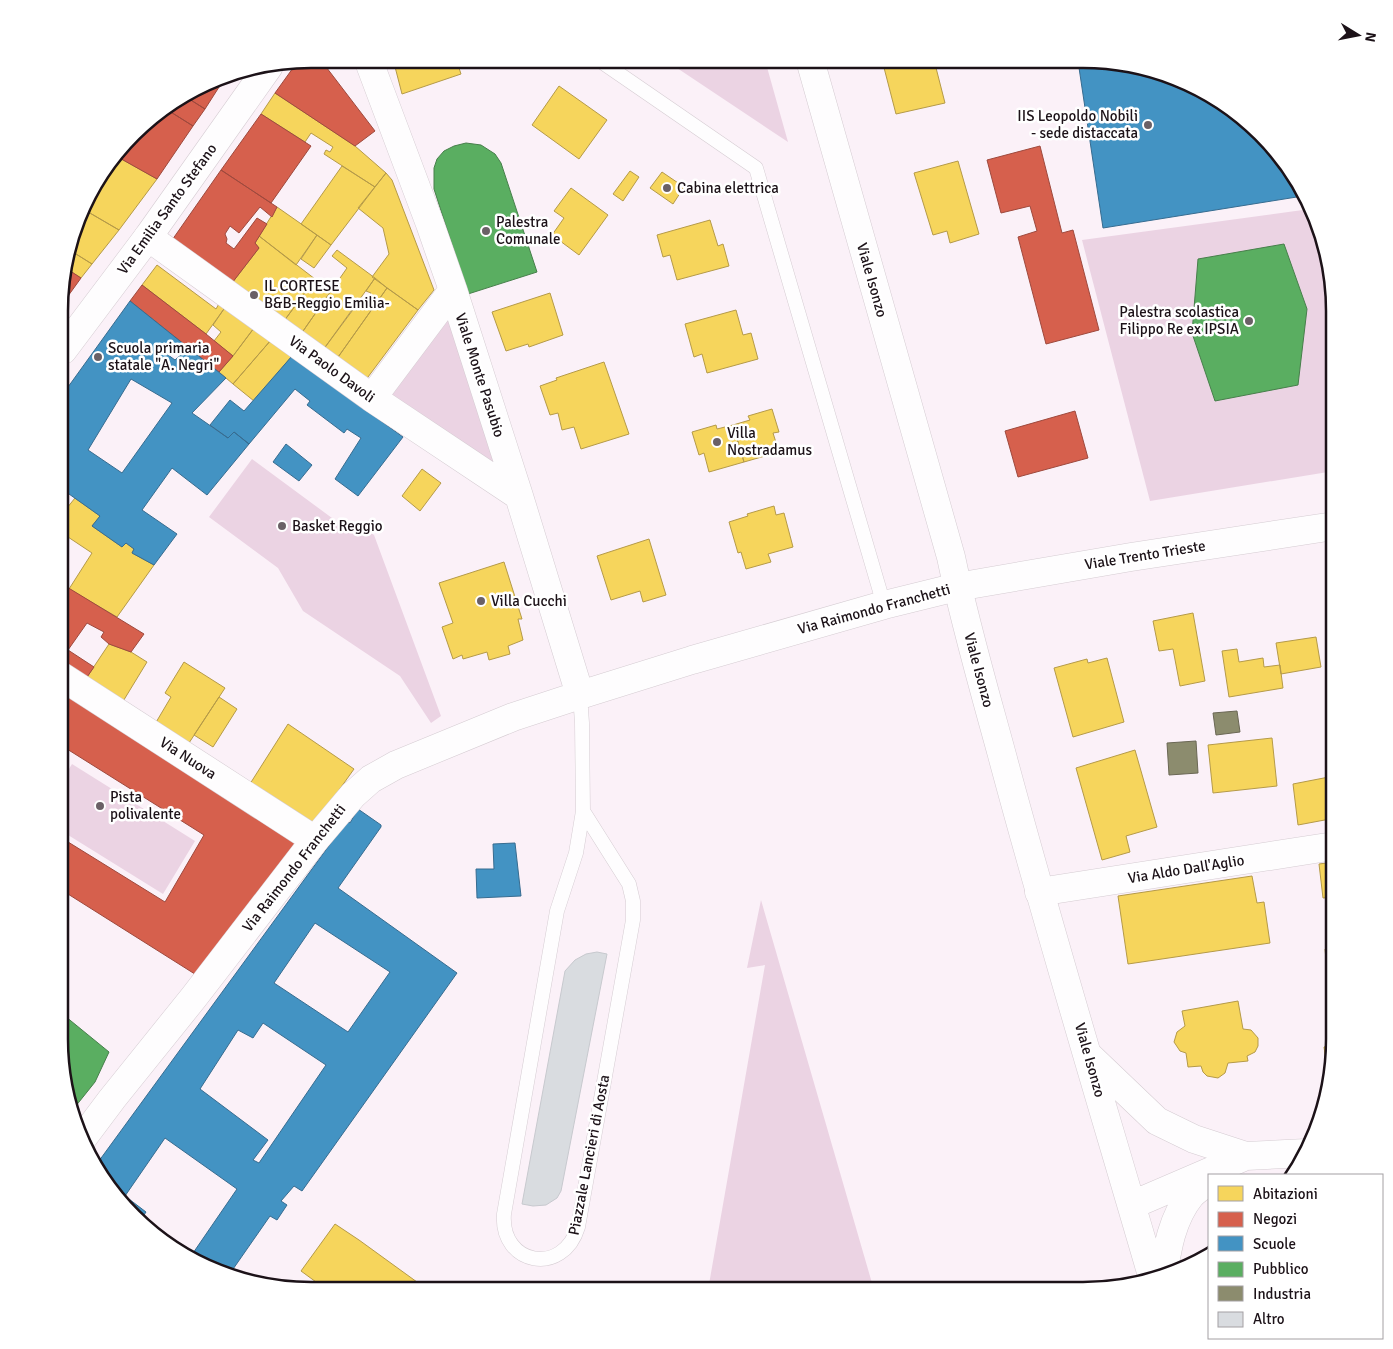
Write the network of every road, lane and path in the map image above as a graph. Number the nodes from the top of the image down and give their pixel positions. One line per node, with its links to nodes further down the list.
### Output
1 (371, 68): 6 (street, Viale Monte Pasubio)
2 (611, 68): 12 (lane)
3 (812, 68): 11 (street, Viale Isonzo)
4 (265, 72): 5 (street, Via Emilia Santo Stefano)
5 (148, 237): 7 (street, Via Emilia Santo Stefano); 8 (street, Via Paolo Davoli)
6 (452, 290): 8 (street); 9 (street, Viale Monte Pasubio)
7 (68, 343)
8 (372, 398): 9 (street, Via Paolo Davoli)
9 (519, 496): 14 (street, Viale Monte Pasubio)
10 (1326, 529): 11 (street, Viale Trento Trieste)
11 (957, 587): 12 (street, Via Raimondo Franchetti); 18 (street, Viale Isonzo)
12 (882, 598): 14 (street, Via Raimondo Franchetti)
13 (68, 681): 16 (street, Via Nuova)
14 (580, 695): 15 (lane, Piazzale Lancieri di Aosta); 16 (street, Via Raimondo Franchetti)
15 (583, 811): 15 (lane, Piazzale Lancieri di Aosta)
16 (315, 840): 20 (street, Via Raimondo Franchetti)
17 (1326, 847): 18 (street, Via Aldo Dall'Aglio)
18 (1039, 892): 19 (street, Viale Isonzo)
19 (1088, 1055): 22 (street); 25 (street, Viale Isonzo)
20 (86, 1133)
21 (1296, 1153): 22 (street)
22 (1246, 1156): 23 (street); 25 (street)
23 (1217, 1174)
24 (1208, 1181): 26 (street)
25 (1132, 1205): 27 (street, Viale Isonzo)
26 (1164, 1268)
27 (1151, 1272)

